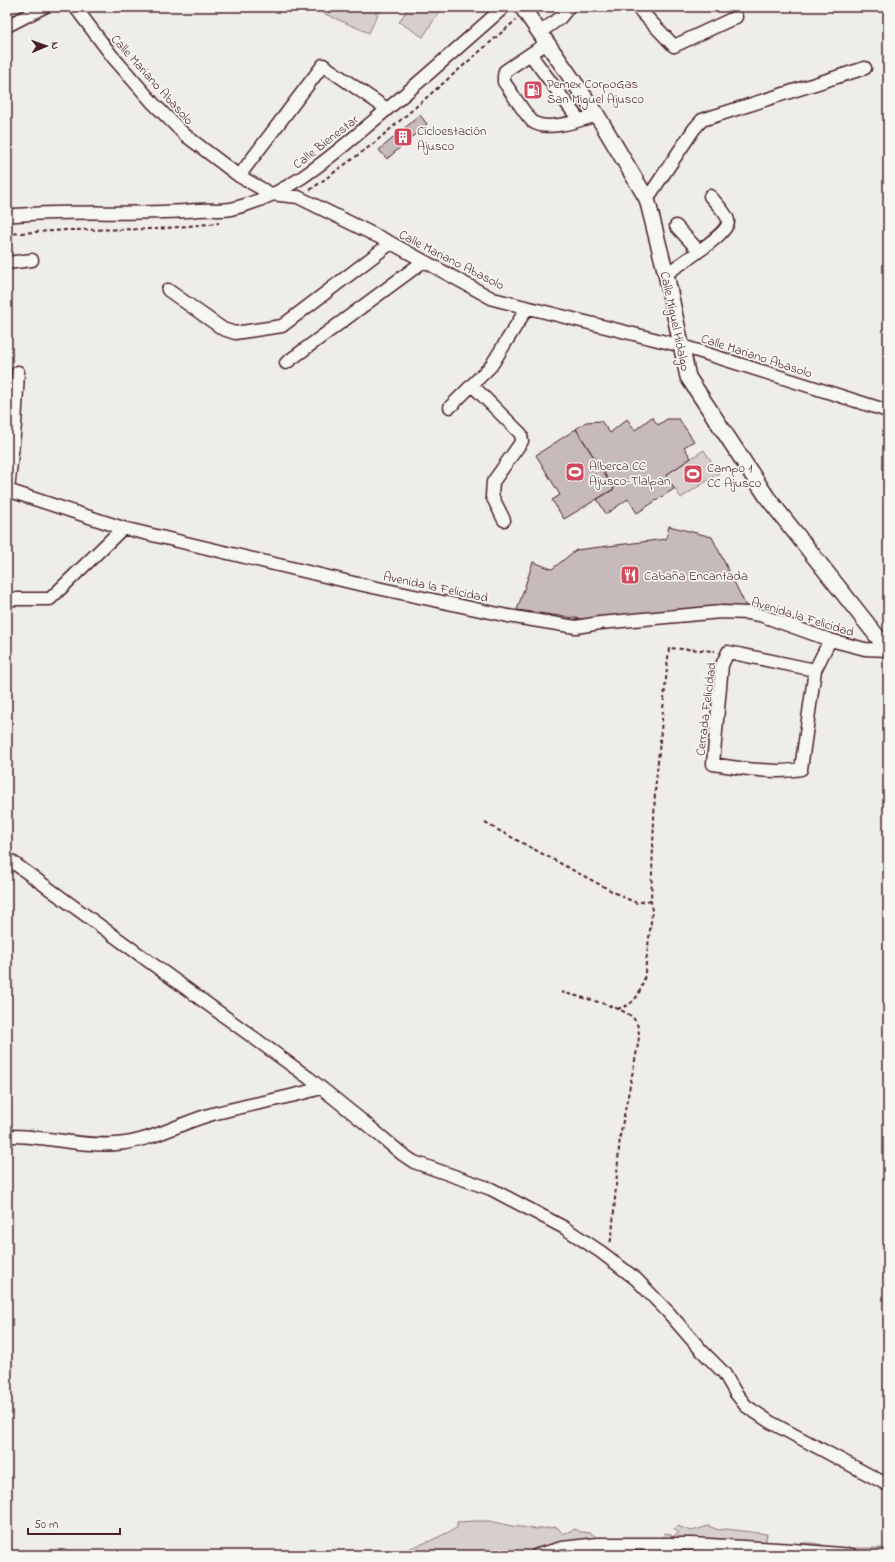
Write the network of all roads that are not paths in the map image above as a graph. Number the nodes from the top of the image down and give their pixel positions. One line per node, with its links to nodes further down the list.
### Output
1 (44, 7): 8 (street)
2 (75, 7): 15 (street, Calle Mariano Abasolo)
3 (504, 7): 12 (street, Calle Bienestar)
4 (569, 7): 9 (street)
5 (637, 7): 7 (street)
6 (519, 13): 9 (main road, Calle Miguel Hidalgo)
7 (736, 17)
8 (7, 26)
9 (543, 38): 10 (street); 13 (main road, Calle Miguel Hidalgo)
10 (530, 54): 14 (street); 14 (street)
11 (865, 68): 18 (street)
12 (387, 109): 15 (street); 16 (street, Calle Bienestar)
13 (597, 115): 14 (street); 18 (main road, Calle Miguel Hidalgo)
14 (578, 120)
15 (239, 176): 16 (street, Calle Mariano Abasolo)
16 (271, 194): 19 (street, Calle Bienestar); 21 (street, Calle Mariano Abasolo)
17 (710, 196): 22 (street)
18 (647, 200): 26 (main road, Calle Miguel Hidalgo)
19 (7, 216)
20 (676, 226): 22 (street)
21 (390, 243): 24 (street, Calle Mariano Abasolo); 27 (street)
22 (700, 251): 26 (street)
23 (32, 260): 25 (street)
24 (424, 261): 28 (street, Calle Mariano Abasolo); 30 (street)
25 (7, 263)
26 (666, 274): 29 (main road, Calle Miguel Hidalgo)
27 (168, 290)
28 (527, 308): 29 (street, Calle Mariano Abasolo); 32 (street)
29 (682, 346): 34 (street, Calle Mariano Abasolo); 40 (main road, Calle Miguel Hidalgo)
30 (286, 363)
31 (18, 372): 35 (street)
32 (472, 385): 33 (street); 36 (street)
33 (450, 407)
34 (888, 411)
35 (7, 490): 37 (street, Avenida la Felicidad)
36 (504, 520)
37 (123, 528): 38 (street); 39 (street, Avenida la Felicidad)
38 (7, 599)
39 (830, 640): 40 (street, Avenida la Felicidad); 41 (street, Cerrada Felicidad)
40 (888, 650)
41 (815, 670): 41 (street, Cerrada Felicidad)
42 (7, 858): 43 (street)
43 (321, 1088): 44 (street); 45 (street)
44 (7, 1136)
45 (888, 1485)
46 (537, 1555): 47 (street)
47 (852, 1555)

